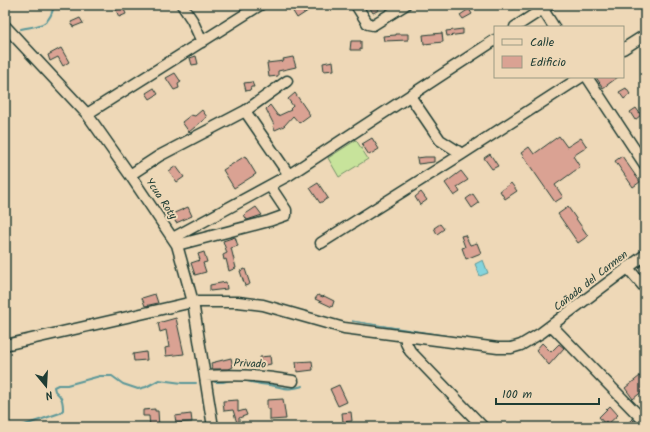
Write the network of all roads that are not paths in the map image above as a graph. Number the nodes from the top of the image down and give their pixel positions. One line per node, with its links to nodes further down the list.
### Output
1 (182, 5): 11 (street)
2 (260, 5): 11 (street)
3 (356, 5): 4 (street)
4 (405, 5)
5 (544, 6): 7 (street); 8 (street)
6 (5, 26): 18 (street, Ycua Roty)
7 (516, 26)
8 (554, 26)
9 (645, 35): 12 (street)
10 (494, 41): 16 (street)
11 (202, 42): 18 (street)
12 (624, 48)
13 (579, 78): 19 (street)
14 (588, 78): 20 (street)
15 (287, 81): 17 (street)
16 (410, 96): 19 (street); 22 (street)
17 (245, 111): 21 (street); 22 (street)
18 (87, 114): 21 (street, Ycua Roty)
19 (462, 154): 25 (street)
20 (645, 165)
21 (130, 175): 24 (street, Ycua Roty)
22 (289, 175): 23 (street)
23 (270, 186): 24 (street); 24 (street)
24 (175, 241): 29 (street, Ycua Roty)
25 (321, 243)
26 (645, 255): 27 (street, Cañada del Carmen)
27 (627, 267): 28 (street); 30 (street, Cañada del Carmen)
28 (645, 288)
29 (193, 302): 31 (street, Cañada del Carmen); 32 (street, Cañada del Carmen); 33 (street, Ycua Roty)
30 (552, 326): 31 (street, Cañada del Carmen); 35 (street)
31 (406, 336): 37 (street)
32 (5, 346)
33 (205, 376): 34 (street, Privado); 36 (street, Ycua Roty)
34 (293, 381)
35 (645, 422)
36 (213, 427)
37 (482, 427)

